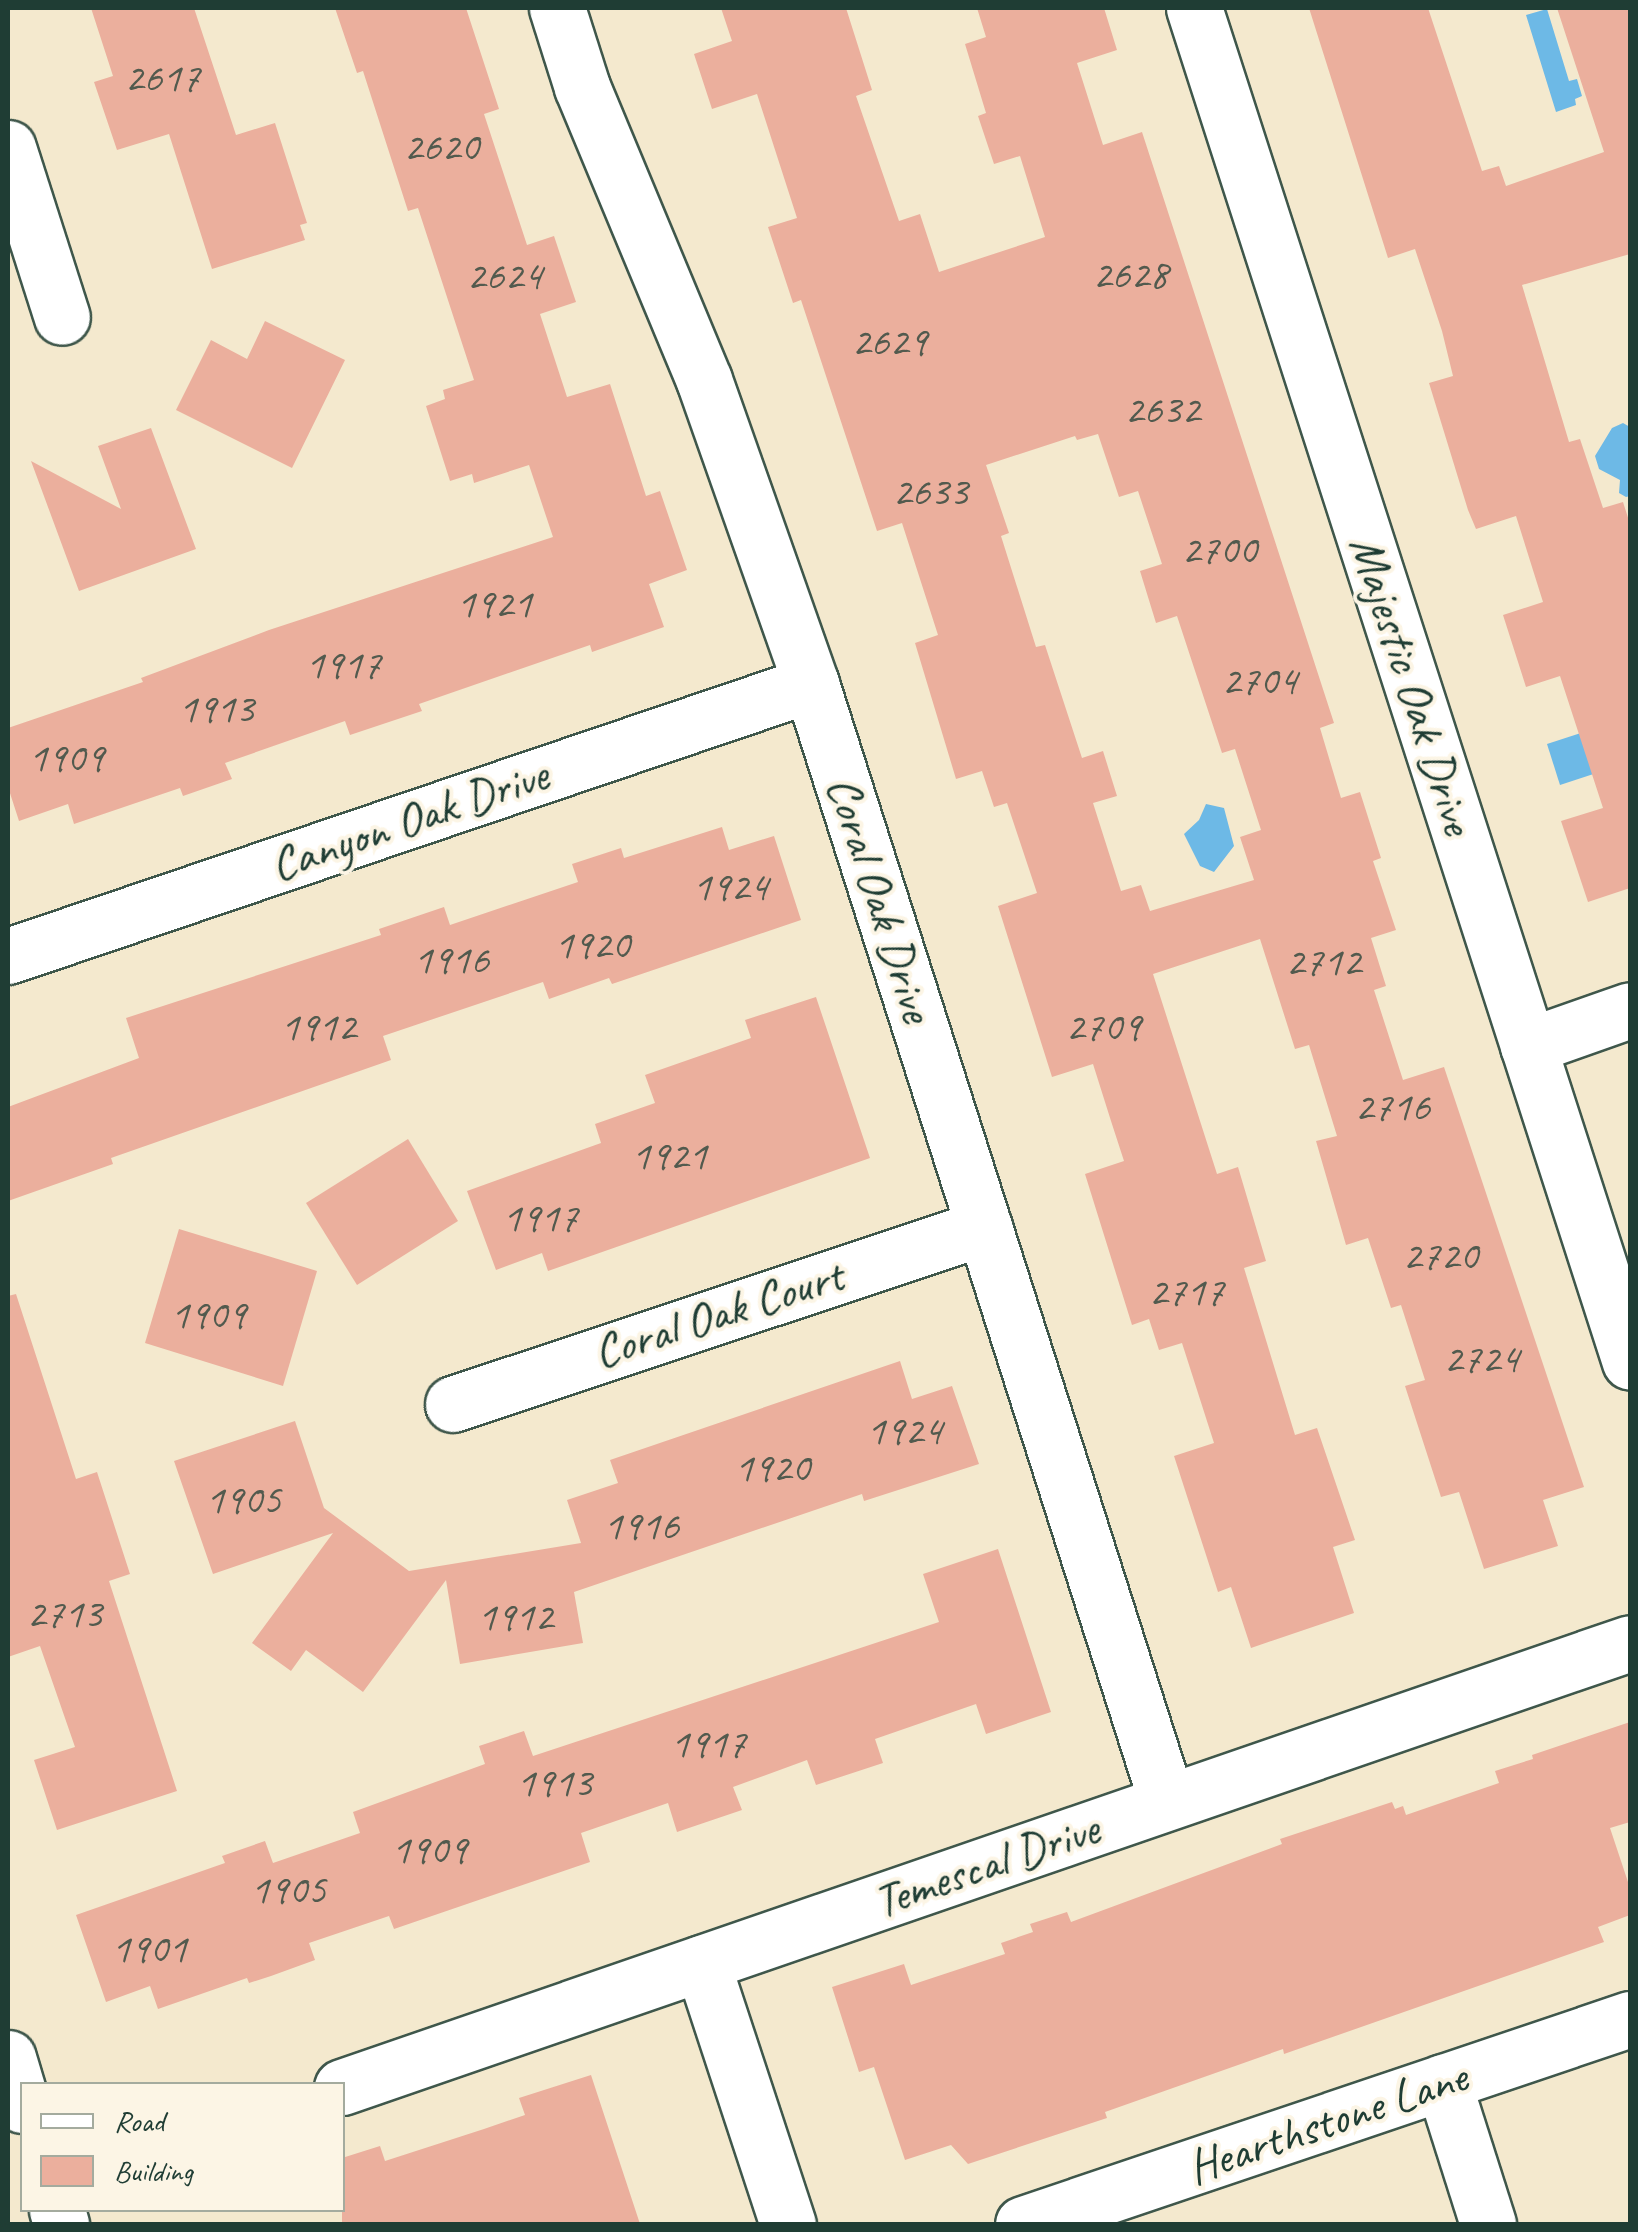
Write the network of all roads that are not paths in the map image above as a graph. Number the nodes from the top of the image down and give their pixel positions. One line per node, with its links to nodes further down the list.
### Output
1 (557, 8): 5 (street, Coral Oak Drive)
2 (1194, 8): 8 (street, Majestic Oak Drive)
3 (8, 148): 4 (street)
4 (62, 318)
5 (812, 684): 6 (street, Canyon Oak Drive); 9 (street, Coral Oak Drive)
6 (8, 956)
7 (1630, 1010): 8 (street)
8 (1528, 1046): 10 (street, Majestic Oak Drive)
9 (984, 1227): 11 (street, Coral Oak Court); 13 (street, Coral Oak Drive)
10 (1630, 1362)
11 (452, 1404)
12 (1630, 1643): 13 (street, Temescal Drive)
13 (1167, 1802): 14 (street, Temescal Drive)
14 (702, 1963): 18 (street, Temescal Drive); 21 (street)
15 (1630, 2019): 17 (street, Hearthstone Lane)
16 (8, 2058): 19 (street)
17 (1443, 2082): 20 (street, Hearthstone Lane); 23 (street)
18 (345, 2086)
19 (20, 2097)
20 (1142, 2206): 22 (street, Hearthstone Lane)
21 (788, 2224)
22 (1023, 2224)
23 (1488, 2224)

